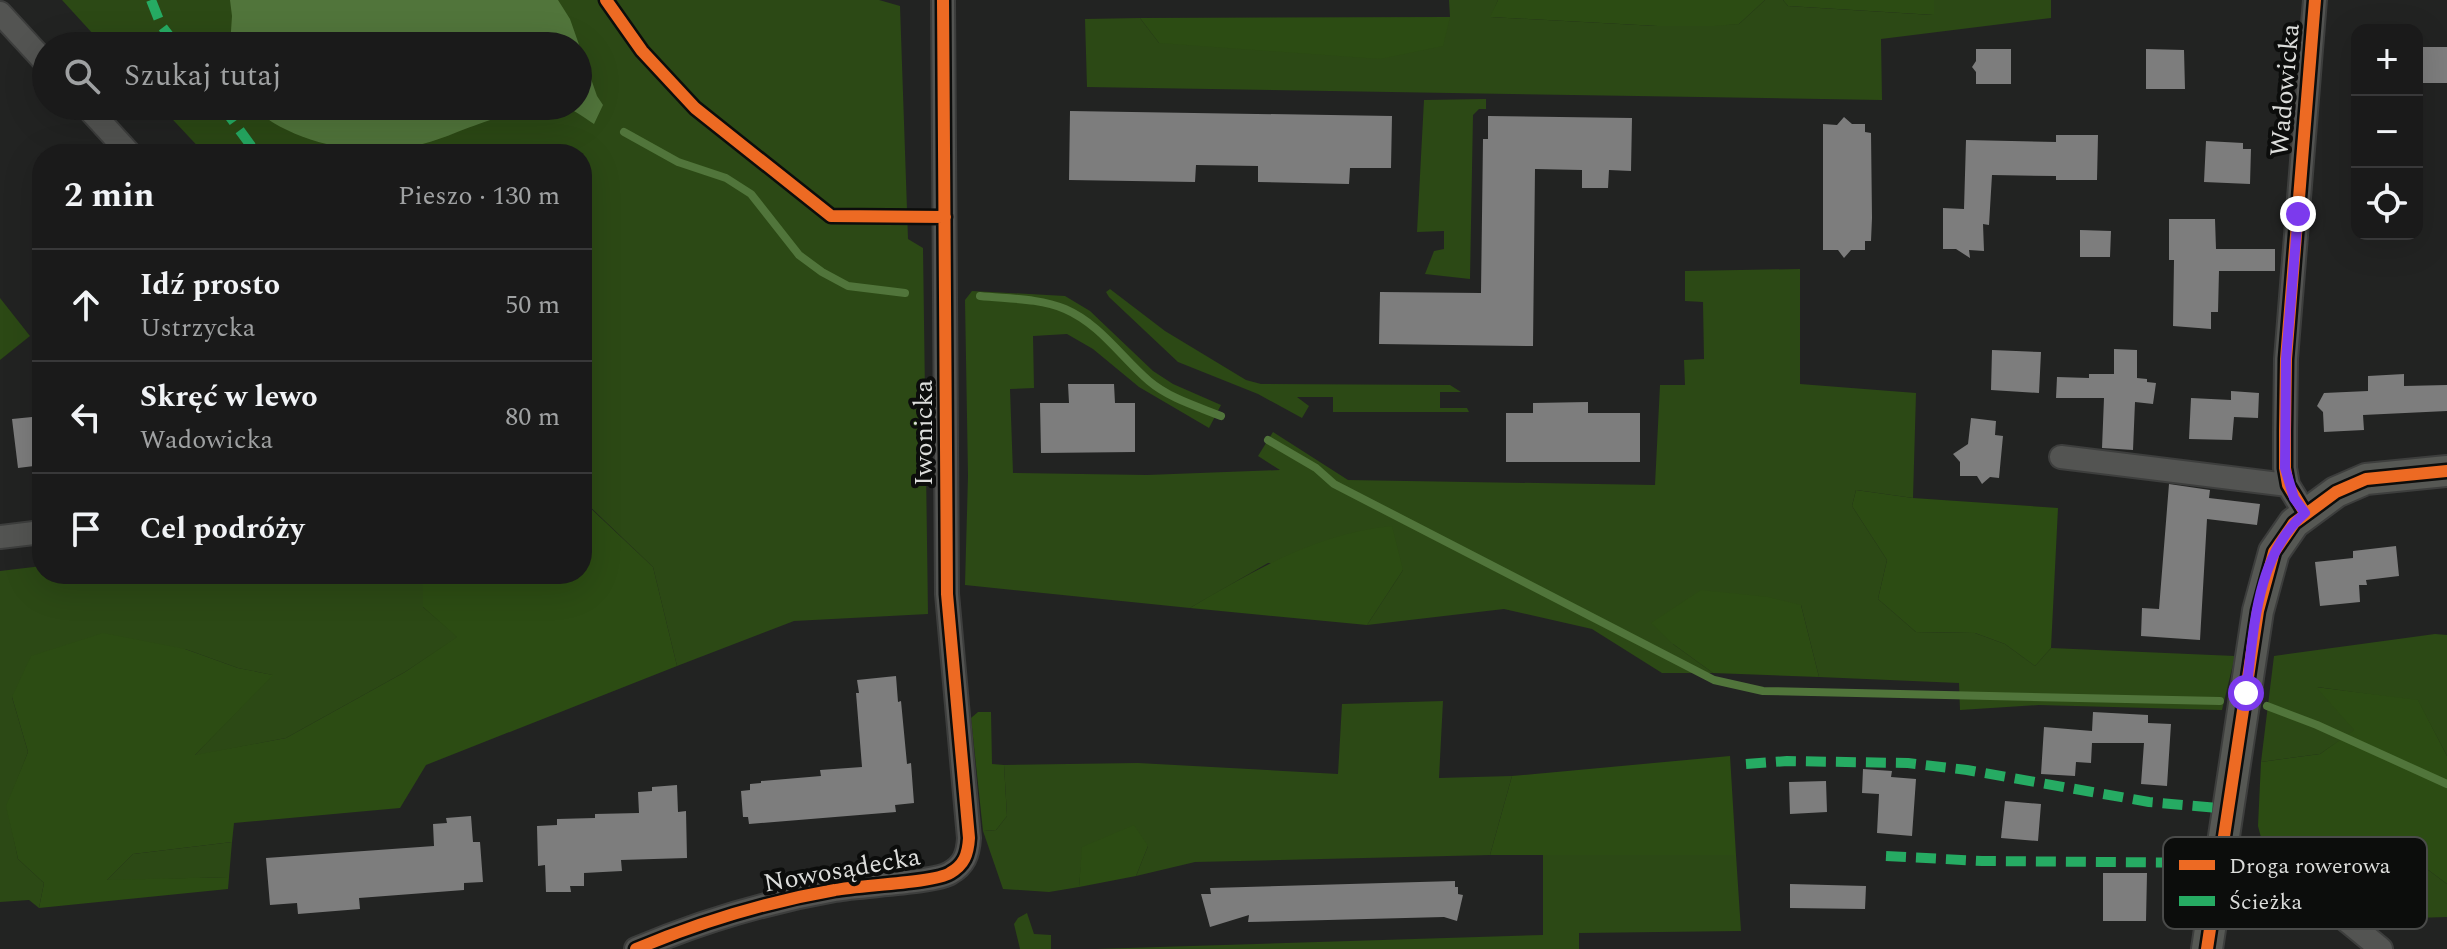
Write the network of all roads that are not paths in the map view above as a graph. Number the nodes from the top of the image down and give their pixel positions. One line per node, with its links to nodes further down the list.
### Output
1 (943, 0): 14 (street, Iwonicka)
2 (2315, 0): 9 (street, Wadowicka)
3 (0, 13): 4 (street)
4 (32, 48)
5 (99, 120): 6 (street)
6 (121, 144)
7 (2061, 457): 9 (street)
8 (2447, 471): 10 (street)
9 (2288, 485): 10 (street, Wadowicka)
10 (2305, 513): 13 (street)
11 (32, 533): 12 (street)
12 (0, 537)
13 (2224, 837)
14 (963, 863): 17 (street, Nowosądecka)
15 (2210, 929): 18 (street)
16 (2355, 929): 19 (street)
17 (636, 949)
18 (2207, 949)
19 (2381, 949)

